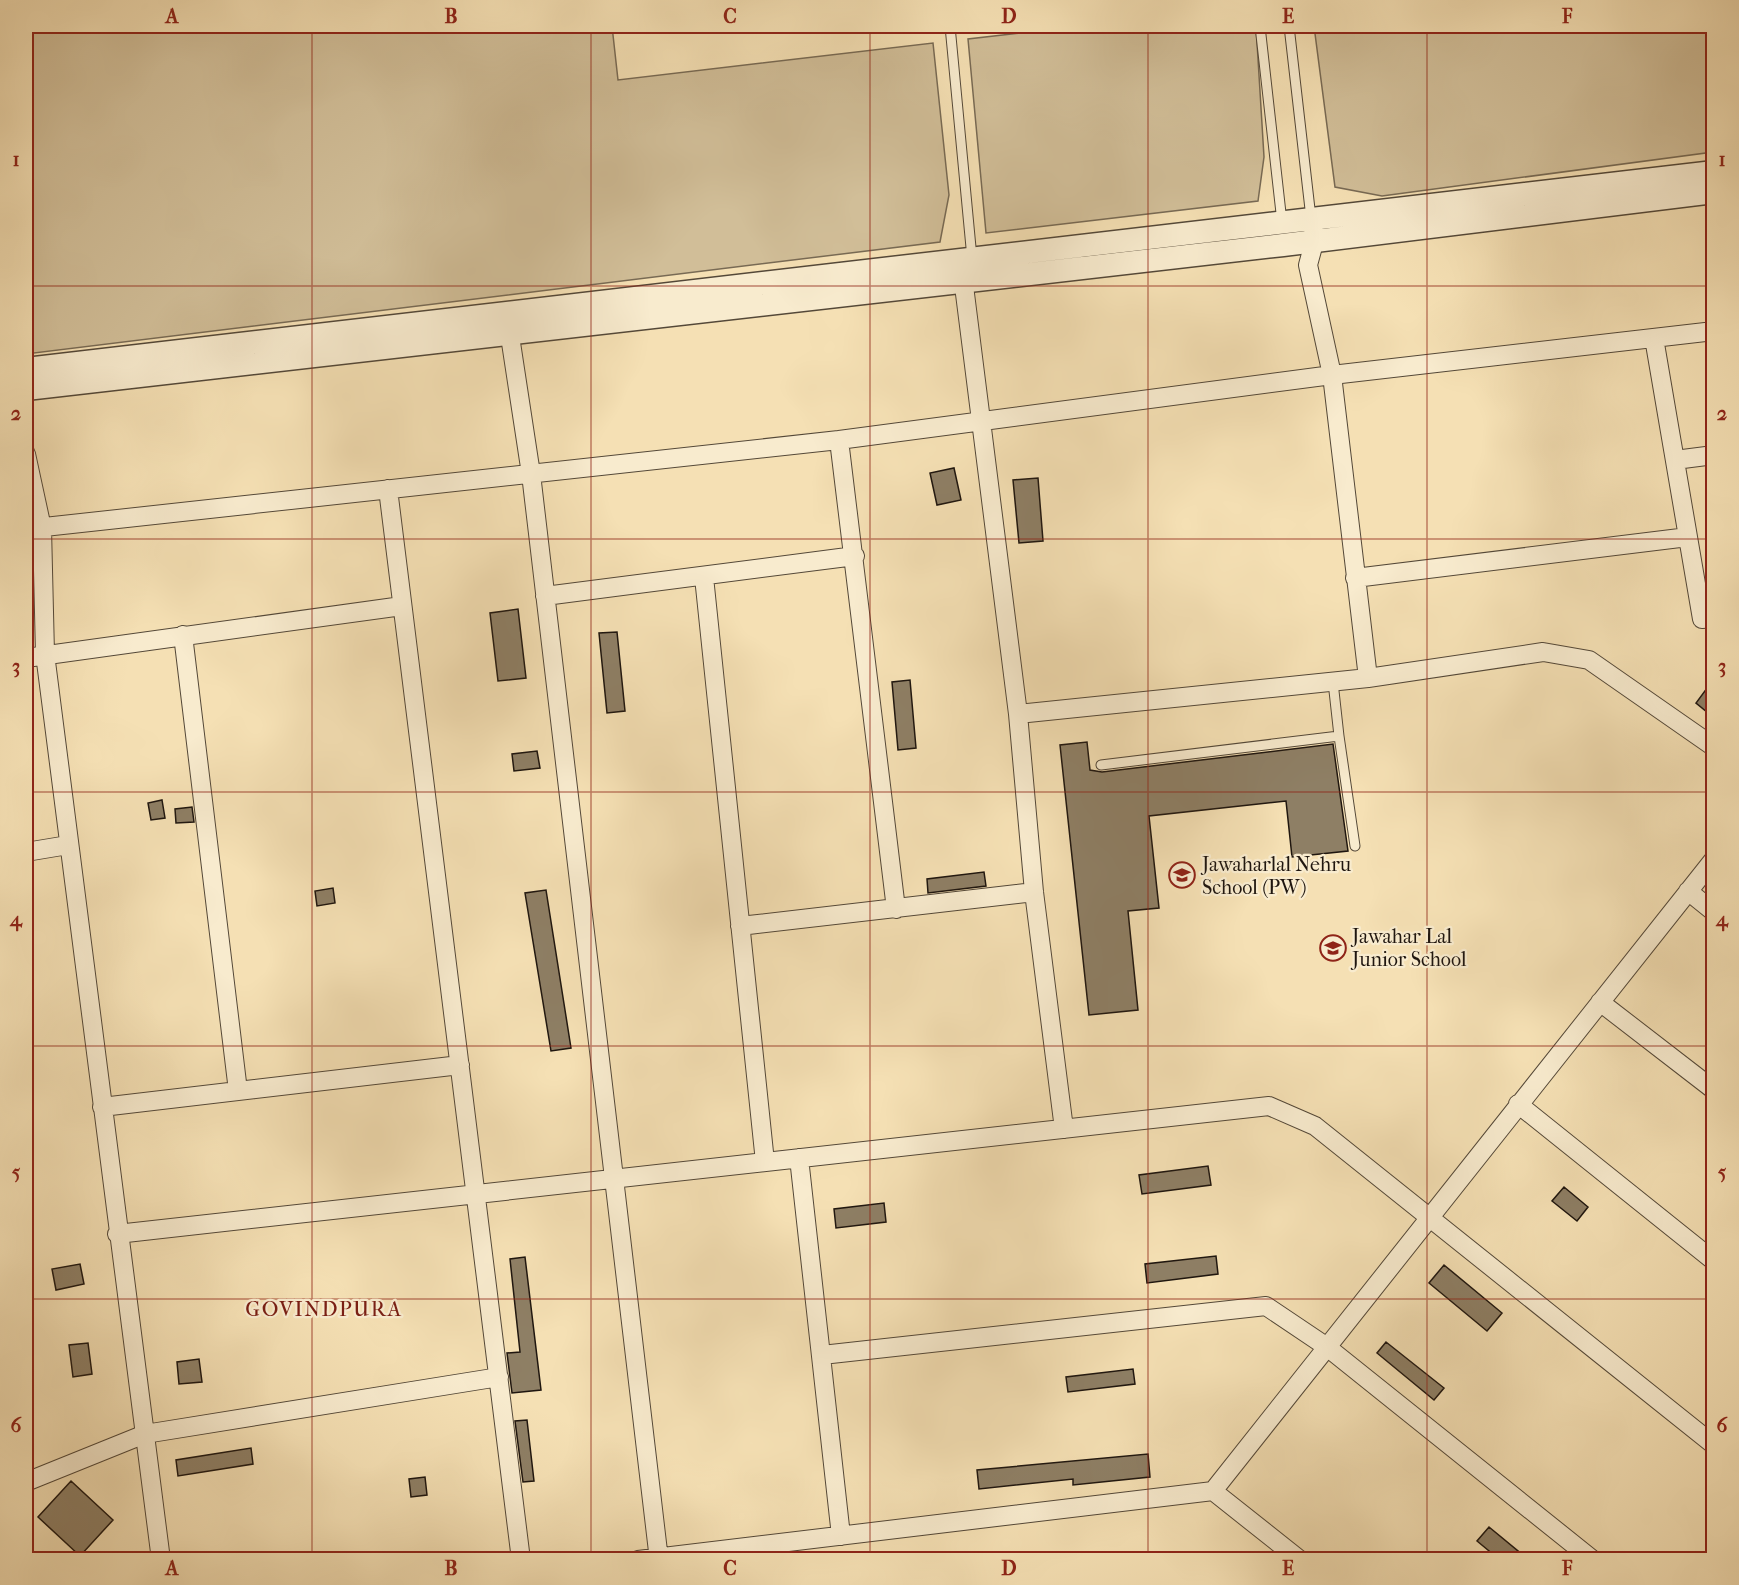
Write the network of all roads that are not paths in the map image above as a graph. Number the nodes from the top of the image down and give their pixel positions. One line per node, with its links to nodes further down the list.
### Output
1 (950, 26): 10 (lane)
2 (1260, 26): 6 (lane)
3 (1289, 26): 7 (lane)
4 (1713, 172): 7 (street)
5 (1713, 192): 7 (street)
6 (1282, 222): 7 (street); 8 (street); 10 (street)
7 (1313, 228): 8 (street); 9 (street)
8 (1283, 245): 9 (street); 10 (street)
9 (1308, 265): 15 (street)
10 (967, 270): 11 (street); 17 (street)
11 (508, 323): 14 (street); 16 (street); 22 (street)
12 (1713, 331): 13 (street)
13 (1654, 338): 15 (street); 21 (street)
14 (26, 369)
15 (1332, 375): 17 (street); 28 (street)
16 (26, 389)
17 (979, 421): 18 (street); 37 (street)
18 (840, 440): 22 (street); 26 (street)
19 (26, 454): 24 (street)
20 (1713, 455): 21 (street)
21 (1675, 460): 25 (street)
22 (531, 474): 23 (street); 29 (street)
23 (388, 489): 24 (street); 30 (street)
24 (34, 529): 33 (street)
25 (1688, 537): 28 (street); 31 (street)
26 (855, 556): 27 (street); 47 (street)
27 (704, 577): 29 (street); 49 (street)
28 (1355, 579): 35 (street)
29 (545, 596): 59 (street)
30 (402, 606): 32 (street); 51 (street)
31 (1713, 618)
32 (183, 635): 33 (street); 53 (street)
33 (45, 654): 34 (street); 41 (street)
34 (26, 658)
35 (1368, 678): 36 (street); 39 (street)
36 (1333, 682): 37 (street); 38 (lane)
37 (1017, 714): 46 (street)
38 (1339, 736): 40 (lane); 42 (lane)
39 (1713, 747)
40 (1101, 765)
41 (68, 845): 43 (street); 55 (street)
42 (1355, 846)
43 (26, 852)
44 (1713, 858): 45 (street)
45 (1688, 891): 48 (street); 50 (street)
46 (1034, 892): 47 (street); 56 (street)
47 (896, 909): 49 (street)
48 (1713, 912)
49 (740, 926): 58 (street)
50 (1600, 1002): 52 (street); 54 (street)
51 (460, 1065): 53 (street); 60 (street)
52 (1713, 1090)
53 (238, 1091): 55 (street)
54 (1518, 1104): 61 (street); 63 (street)
55 (102, 1107): 62 (street)
56 (1064, 1129): 57 (street); 61 (street)
57 (798, 1158): 58 (street); 65 (street)
58 (765, 1162): 59 (street)
59 (612, 1179): 60 (street); 72 (street)
60 (476, 1194): 62 (street); 66 (street)
61 (1429, 1216): 64 (street); 68 (street)
62 (117, 1234): 67 (street)
63 (1713, 1261)
64 (1327, 1347): 65 (street); 70 (street); 77 (street)
65 (822, 1355): 71 (street)
66 (499, 1377): 67 (street); 74 (street)
67 (146, 1434): 69 (street); 73 (street)
68 (1713, 1445)
69 (26, 1482)
70 (1213, 1491): 71 (street); 76 (street)
71 (841, 1536): 72 (street)
72 (659, 1558): 75 (street)
73 (160, 1560)
74 (521, 1560)
75 (638, 1560)
76 (1300, 1560)
77 (1593, 1560)

